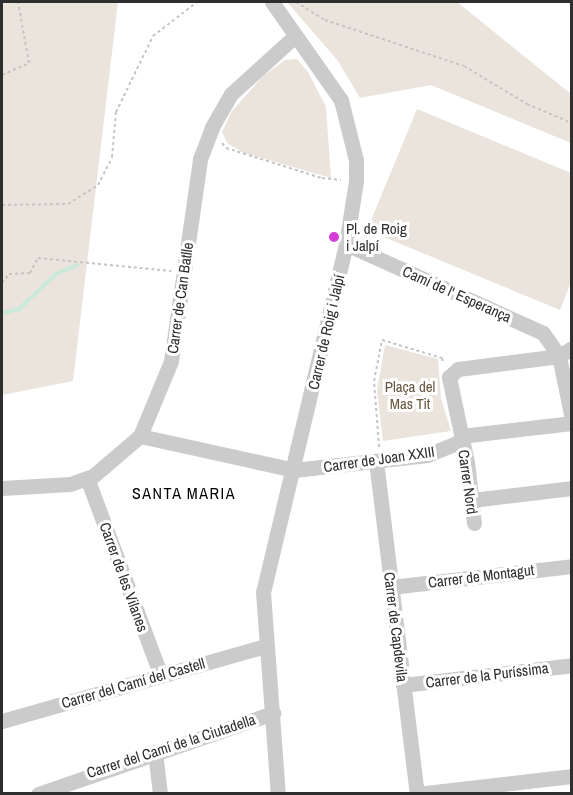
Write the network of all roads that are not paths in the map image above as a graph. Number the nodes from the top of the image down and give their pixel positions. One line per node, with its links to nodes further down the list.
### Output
1 (272, 2): 2 (street, Carrer de Roig i Jalpí)
2 (295, 36): 3 (street, Carrer de Roig i Jalpí); 6 (street, Carrer de Can Batlle)
3 (346, 244): 4 (street, Camí de l' Esperança); 9 (street, Carrer de Roig i Jalpí)
4 (565, 352): 5 (street); 7 (street)
5 (572, 421): 7 (street, Carrer de Joan XXIII)
6 (140, 436): 9 (street, Carrer de Joan XXIII); 10 (street, Carrer de Can Batlle)
7 (462, 438): 8 (street, Carrer de Joan XXIII); 13 (street, Carrer Nord)
8 (376, 461): 9 (street, Carrer de Joan XXIII); 16 (street, Carrer de Capdevila)
9 (294, 470): 17 (street, Carrer de Roig i Jalpí)
10 (87, 478): 11 (street, Carrer de Can Batlle); 19 (street, Carrer de les Vilanes)
11 (2, 488)
12 (572, 488): 13 (street)
13 (472, 500): 14 (street, Carrer Nord)
14 (474, 523)
15 (572, 566): 16 (street, Carrer de Montagut)
16 (391, 587): 20 (street, Carrer de Capdevila)
17 (266, 646): 19 (street, Carrer del Camí del Castell); 21 (street, Carrer de Roig i Jalpí)
18 (572, 665): 20 (street, Carrer de la Puríssima)
19 (160, 676): 22 (street, Carrer del Camí del Castell)
20 (403, 685): 28 (street, Carrer de Capdevila)
21 (273, 713): 23 (street, Carrer del Camí de la Ciutadella); 27 (street, Carrer de Roig i Jalpí)
22 (2, 721)
23 (155, 752): 25 (street, Carrer del Camí de la Ciutadella); 26 (street)
24 (572, 776): 28 (street)
25 (42, 792)
26 (160, 794)
27 (278, 794)
28 (417, 794)

